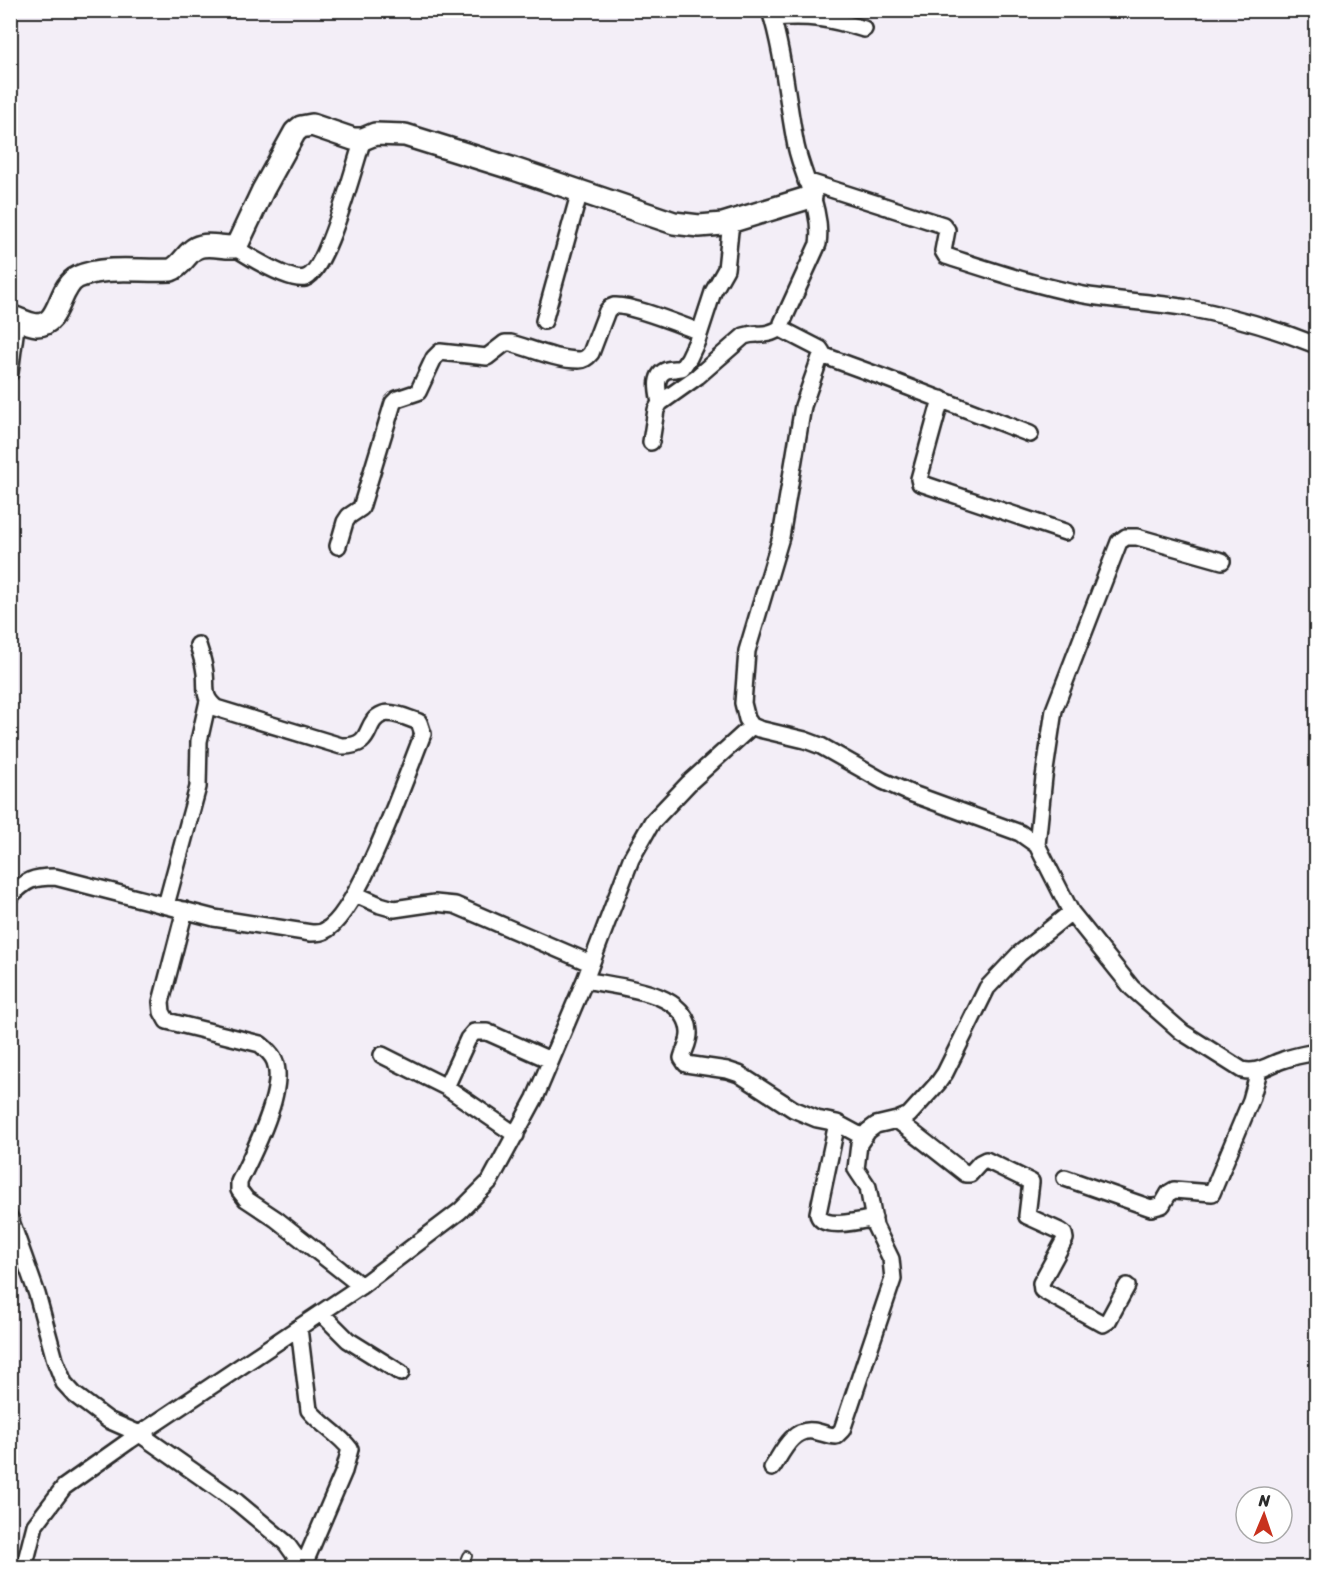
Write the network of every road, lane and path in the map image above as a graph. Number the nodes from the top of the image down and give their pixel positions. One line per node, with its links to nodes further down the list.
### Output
1 (806, 13): 2 (street); 3 (street)
2 (771, 14): 5 (street)
3 (864, 29)
4 (363, 139): 6 (street); 8 (street); 8 (street)
5 (808, 189): 7 (street); 11 (street); 13 (street)
6 (579, 190): 7 (street); 10 (street)
7 (731, 222): 12 (street)
8 (234, 247): 9 (street)
9 (14, 318): 15 (street)
10 (544, 321)
11 (782, 327): 14 (street); 17 (street)
12 (700, 332): 17 (street); 21 (street)
13 (1317, 345)
14 (822, 355): 16 (street); 25 (street)
15 (10, 374)
16 (941, 399): 18 (street); 20 (street)
17 (660, 403): 19 (street)
18 (1030, 434)
19 (651, 442)
20 (1065, 532)
21 (338, 546)
22 (1222, 561): 26 (street)
23 (198, 645): 24 (street)
24 (208, 701): 27 (street); 29 (street)
25 (752, 726): 26 (street); 32 (street)
26 (1037, 845): 31 (street)
27 (355, 894): 30 (street); 32 (street)
28 (10, 896): 29 (street)
29 (166, 905): 30 (street)
30 (185, 910): 46 (street)
31 (1071, 912): 37 (street); 39 (street)
32 (590, 963): 33 (street)
33 (585, 980): 36 (street); 40 (street)
34 (1317, 1052): 37 (street)
35 (382, 1055): 38 (street)
36 (550, 1060): 38 (street); 41 (street)
37 (1259, 1071): 43 (street)
38 (446, 1087): 41 (street)
39 (897, 1120): 42 (street); 47 (street)
40 (837, 1124): 42 (street); 45 (street)
41 (516, 1135): 46 (street)
42 (863, 1137): 45 (street)
43 (1065, 1178)
44 (10, 1218): 51 (street)
45 (874, 1218): 52 (street)
46 (361, 1286): 48 (street)
47 (1127, 1286)
48 (321, 1313): 49 (street); 50 (street)
49 (299, 1328): 51 (street); 54 (street)
50 (400, 1373)
51 (134, 1438): 54 (street); 55 (street)
52 (772, 1468)
53 (467, 1556): 56 (lane)
54 (304, 1567)
55 (24, 1568)
56 (462, 1568)

